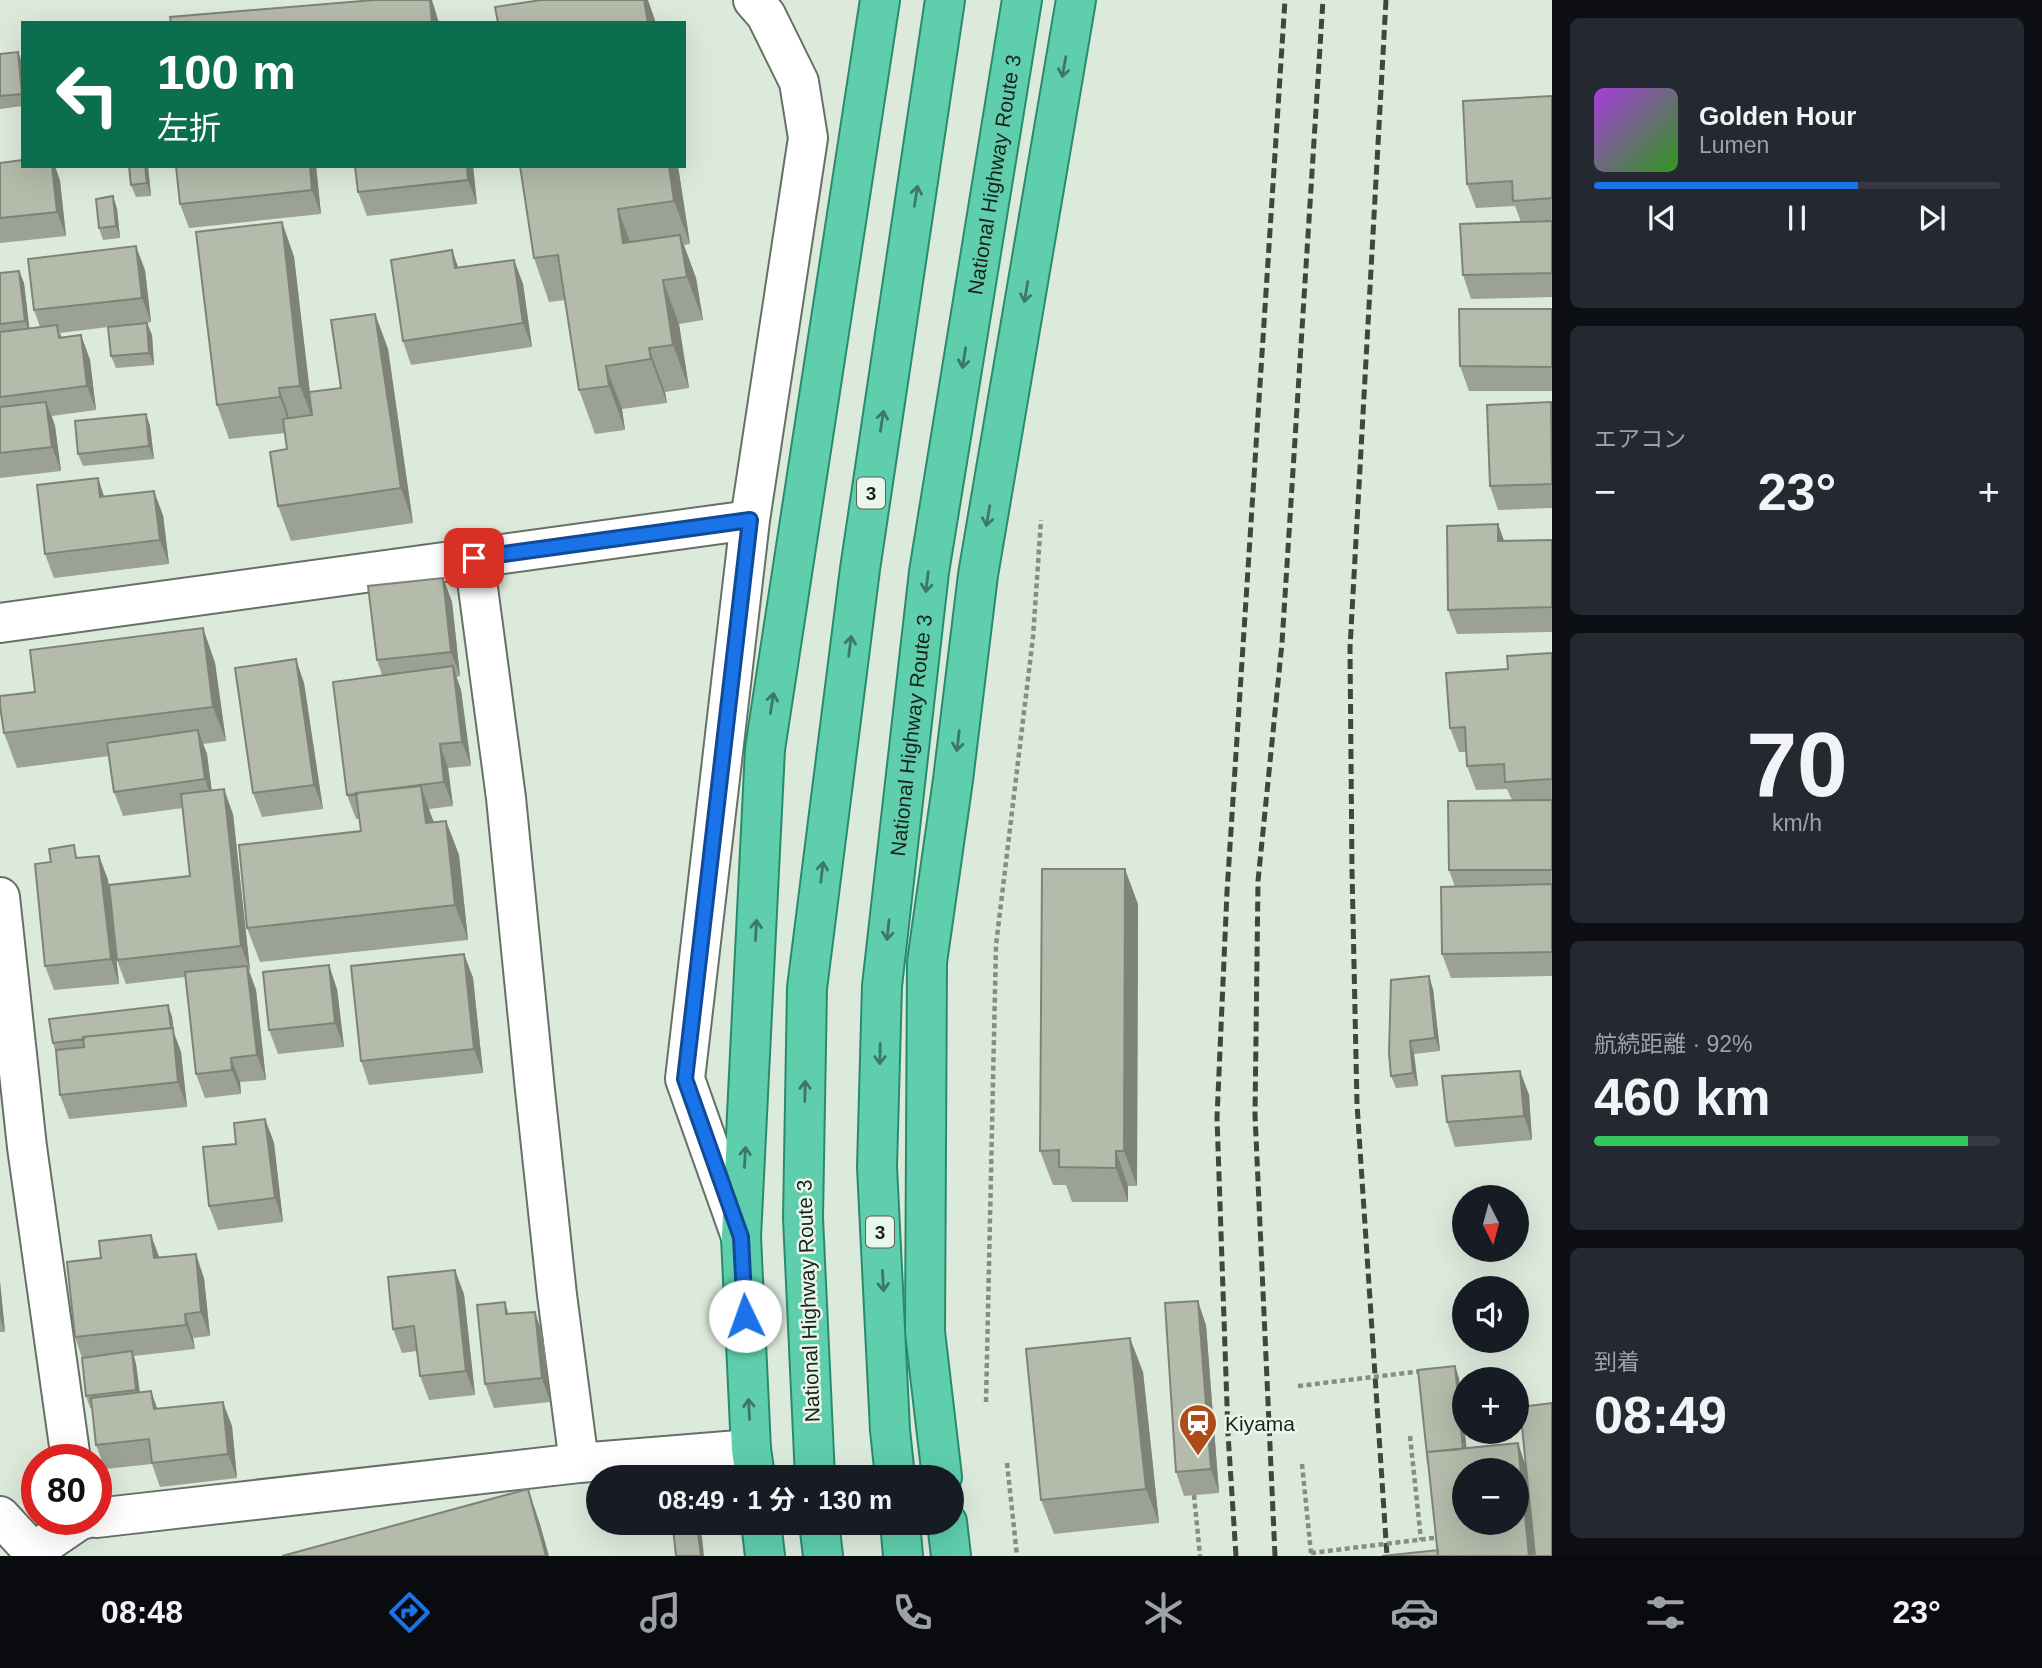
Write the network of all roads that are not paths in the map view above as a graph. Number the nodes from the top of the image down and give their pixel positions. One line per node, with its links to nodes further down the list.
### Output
1 (753, 0): 6 (street)
2 (880, 0): 10 (highway, one-way to 2)
3 (946, 0): 14 (highway, National Highway Route 3 / 3, one-way to 3)
4 (1022, 0): 15 (highway, National Highway Route 3 / 3, one-way to 15)
5 (1076, 0): 16 (highway, one-way to 16)
6 (750, 520): 7 (street); 10 (street)
7 (474, 558): 8 (street); 12 (street)
8 (0, 623)
9 (0, 897): 11 (street)
10 (741, 1237): 13 (highway, one-way to 10)
11 (69, 1444)
12 (579, 1463): 13 (street); 18 (street)
13 (753, 1463)
14 (814, 1465)
15 (894, 1465)
16 (941, 1465)
17 (0, 1516): 24 (street)
18 (112, 1516)
19 (60, 1535): 24 (street)
20 (763, 1535): 25 (highway)
21 (821, 1535): 26 (highway)
22 (901, 1535): 27 (highway)
23 (949, 1535): 28 (highway)
24 (35, 1554)
25 (765, 1556)
26 (823, 1556)
27 (903, 1556)
28 (951, 1556)

